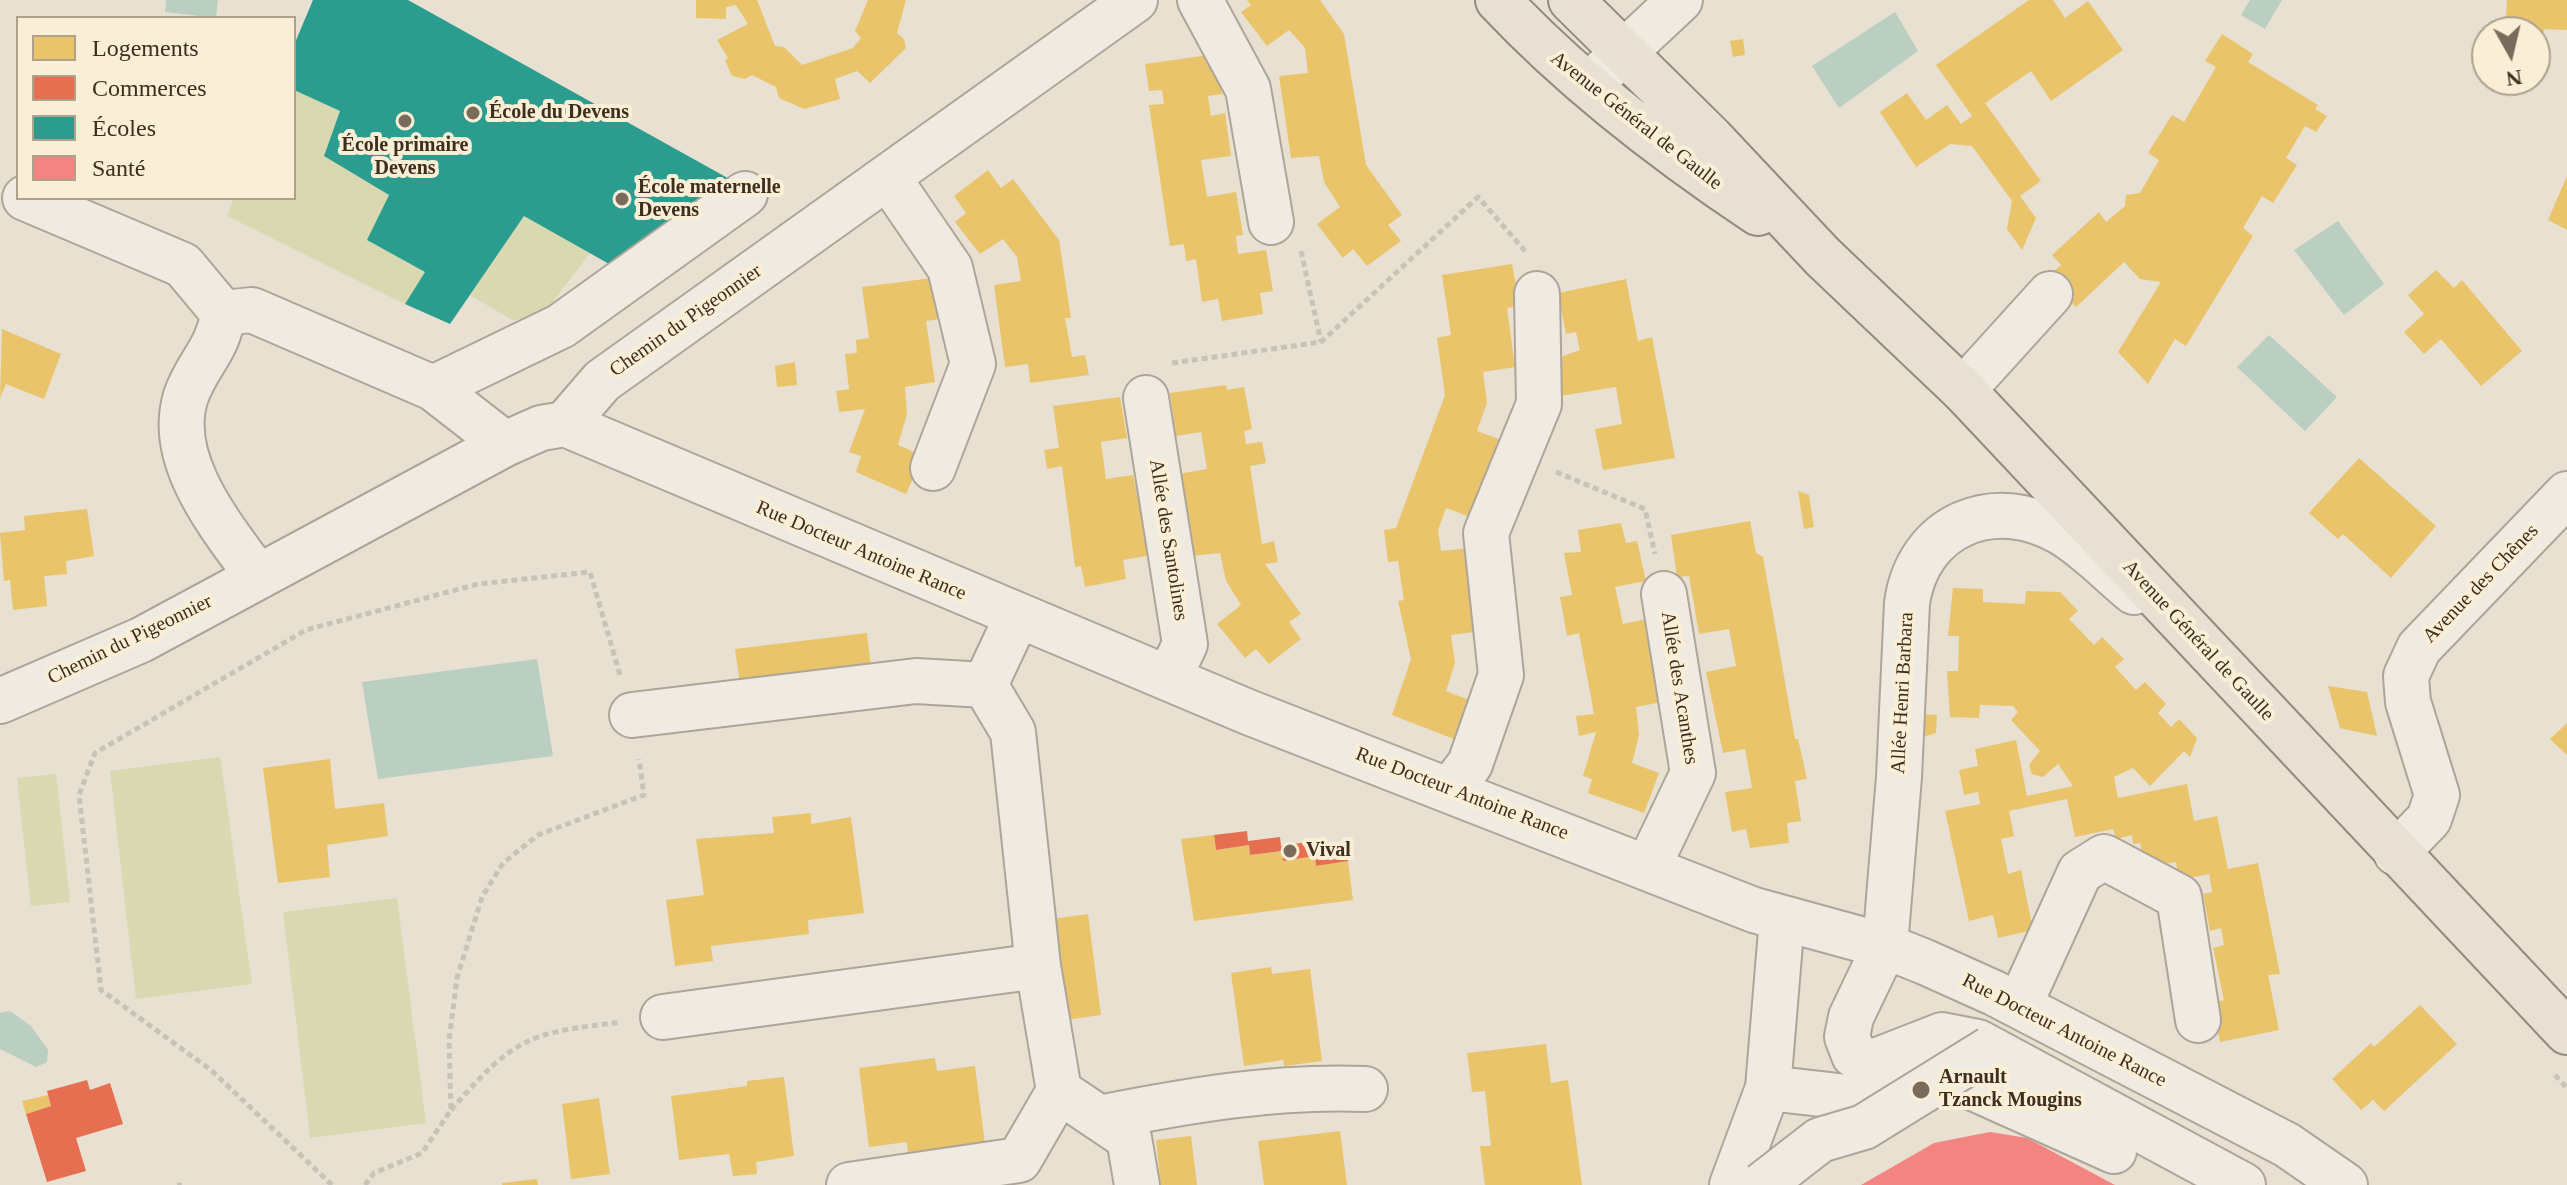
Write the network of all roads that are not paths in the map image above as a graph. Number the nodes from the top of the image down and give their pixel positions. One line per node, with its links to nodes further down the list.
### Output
1 (1135, 0): 8 (street, Chemin du Pigeonnier)
2 (1200, 0): 11 (street)
3 (1498, 0): 7 (main road, Avenue Général de Gaulle)
4 (1571, 0): 6 (main road, Avenue Général de Gaulle)
5 (1680, 0): 6 (street)
6 (1626, 52): 7 (street); 12 (main road, Avenue Général de Gaulle)
7 (1589, 85): 12 (main road, Avenue Général de Gaulle)
8 (889, 179): 19 (street, Chemin du Pigeonnier); 21 (street)
9 (745, 194): 16 (street)
10 (30, 200): 15 (street)
11 (1271, 222)
12 (1823, 257): 17 (main road, Avenue Général de Gaulle)
13 (1537, 294): 31 (street)
14 (2050, 294): 17 (street)
15 (223, 313): 16 (street); 23 (street)
16 (433, 388): 20 (street)
17 (1963, 390): 26 (main road, Avenue Général de Gaulle)
18 (1146, 398): 27 (street, Allée des Santolines)
19 (565, 424): 20 (street, Chemin du Pigeonnier); 25 (street, Rue Docteur Antoine Rance)
20 (505, 444): 23 (street, Chemin du Pigeonnier)
21 (933, 468)
22 (2567, 494): 32 (street, Avenue des Chênes)
23 (258, 577): 29 (street, Chemin du Pigeonnier)
24 (1664, 594): 33 (street, Allée des Acanthes)
25 (1017, 617): 27 (street, Rue Docteur Antoine Rance); 28 (street)
26 (2201, 646): 32 (main road, Avenue Général de Gaulle); 35 (street, Allée Henri Barbara)
27 (1169, 678): 31 (street, Rue Docteur Antoine Rance)
28 (985, 685): 30 (street); 36 (street)
29 (0, 701)
30 (632, 715)
31 (1450, 790): 33 (street, Rue Docteur Antoine Rance)
32 (2396, 853): 40 (main road, Avenue Général de Gaulle)
33 (1648, 867): 34 (street, Rue Docteur Antoine Rance)
34 (1782, 919): 35 (street, Rue Docteur Antoine Rance); 42 (street)
35 (1885, 946): 37 (street, Rue Docteur Antoine Rance); 41 (street)
36 (1038, 966): 38 (street); 44 (street)
37 (2019, 1006): 39 (street); 52 (street, Rue Docteur Antoine Rance)
38 (663, 1017)
39 (2198, 1020)
40 (2567, 1032)
41 (1990, 1049): 50 (street, bridge); 51 (street)
42 (1768, 1088): 46 (street); 49 (street)
43 (1365, 1089): 45 (street)
44 (1059, 1091): 45 (street); 47 (street)
45 (1099, 1118): 48 (street)
46 (2114, 1151)
47 (849, 1185)
48 (1137, 1185)
49 (1732, 1185)
50 (1762, 1185)
51 (2243, 1185)
52 (2345, 1185)

